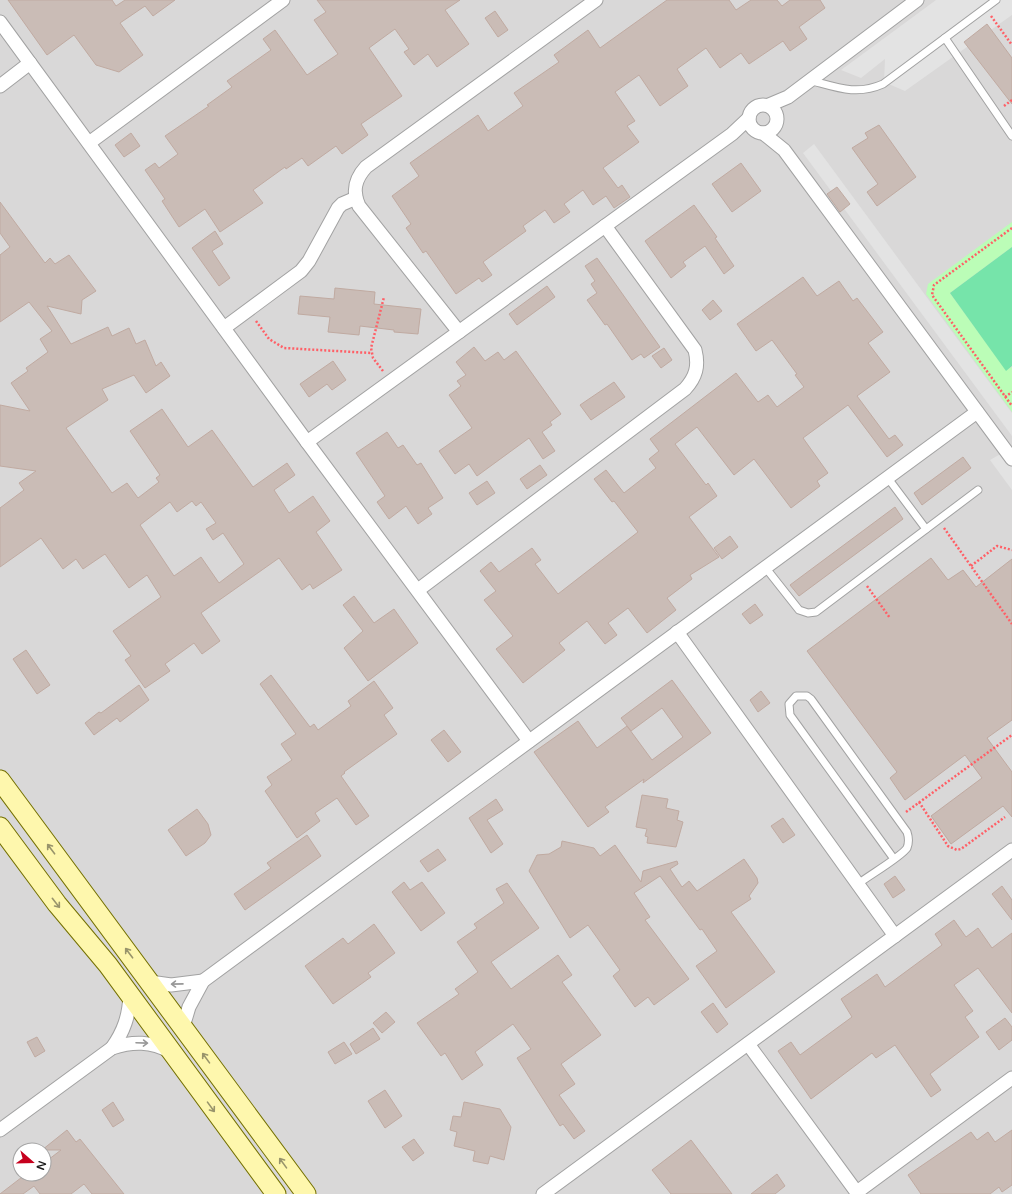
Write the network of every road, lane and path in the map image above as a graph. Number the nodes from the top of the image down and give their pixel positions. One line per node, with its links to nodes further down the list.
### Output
1 (283, 0): 15 (street)
2 (596, 0): 17 (street)
3 (917, 0): 10 (street)
4 (996, 0): 5 (lane)
5 (985, 8): 7 (lane); 8 (path)
6 (0, 22): 9 (street)
7 (945, 38): 10 (lane); 14 (lane)
8 (1012, 45)
9 (30, 63): 11 (street); 15 (street)
10 (808, 80): 12 (street)
11 (0, 86)
12 (774, 115): 13 (street); 13 (street); 16 (street)
13 (755, 127): 16 (street); 18 (street)
14 (1012, 136)
15 (89, 143): 22 (street)
16 (784, 150): 29 (street)
17 (356, 198): 21 (street); 23 (street)
18 (605, 226): 23 (street); 40 (street)
19 (1012, 228): 27 (path)
20 (384, 297): 24 (path)
21 (248, 310): 22 (street); 24 (path)
22 (224, 328): 30 (street)
23 (458, 332): 25 (street)
24 (371, 353): 25 (path)
25 (390, 382): 30 (street)
26 (1012, 392): 27 (path)
27 (1006, 397): 28 (path)
28 (1012, 406)
29 (977, 412): 31 (street); 32 (street)
30 (307, 442): 40 (street)
31 (1012, 459)
32 (887, 477): 35 (lane); 38 (street)
33 (978, 490): 34 (lane)
34 (938, 520): 35 (lane); 37 (path)
35 (926, 529): 39 (lane)
36 (1012, 550): 37 (path)
37 (971, 566): 42 (path)
38 (765, 568): 39 (lane); 43 (street)
39 (861, 578): 41 (path)
40 (418, 590): 45 (street)
41 (890, 618)
42 (1012, 624)
43 (677, 632): 45 (street); 53 (street)
44 (1012, 734): 47 (path)
45 (529, 741): 55 (street)
46 (0, 780): 56 (main road, one-way to 46)
47 (919, 802): 48 (path); 49 (path)
48 (1005, 817)
49 (897, 818): 52 (lane); 52 (lane)
50 (0, 827): 57 (main road, one-way to 57)
51 (1011, 852): 54 (street)
52 (894, 858): 53 (lane)
53 (858, 884): 54 (street)
54 (895, 936): 59 (street)
55 (203, 981): 56 (street, one-way to 56); 58 (street)
56 (150, 982): 58 (main road)
57 (130, 995): 60 (street); 61 (main road)
58 (183, 1027): 66 (main road, one-way to 58)
59 (748, 1044): 64 (street); 67 (street)
60 (112, 1048): 61 (street, one-way to 61); 63 (street)
61 (171, 1052): 65 (main road, one-way to 65)
62 (1012, 1078): 64 (street)
63 (0, 1130)
64 (857, 1193)
65 (276, 1194)
66 (306, 1194)
67 (543, 1194)

